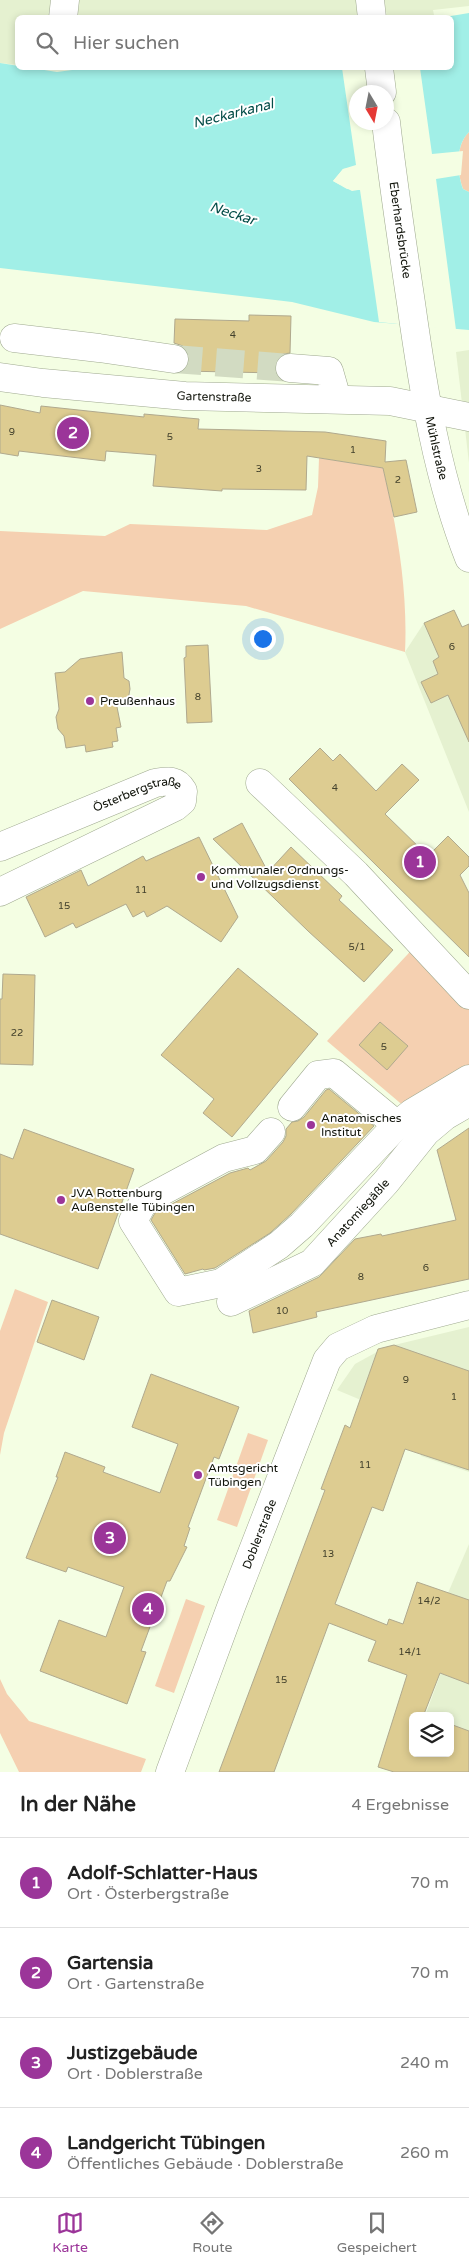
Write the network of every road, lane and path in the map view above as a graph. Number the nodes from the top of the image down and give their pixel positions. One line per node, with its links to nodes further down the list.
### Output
1 (65, 0): 3 (street)
2 (370, 0): 4 (street)
3 (63, 15)
4 (372, 15)
5 (379, 70): 6 (street)
6 (381, 85)
7 (387, 130): 8 (street, Eberhardsbrücke)
8 (416, 336): 14 (street, Mühlstraße)
9 (14, 338): 10 (street)
10 (174, 359)
11 (290, 368): 13 (street)
12 (0, 376): 13 (street, Gartenstraße)
13 (337, 399): 14 (street, Gartenstraße)
14 (428, 409): 15 (street, Gartenstraße); 16 (street, Mühlstraße)
15 (469, 417)
16 (469, 558)
17 (260, 783): 20 (street)
18 (0, 847): 19 (street, Österbergstraße)
19 (0, 892)
20 (469, 995)
21 (469, 1079): 24 (street)
22 (469, 1102): 26 (street, Anatomiegäßle)
23 (292, 1107): 24 (street)
24 (397, 1125): 25 (street)
25 (271, 1132)
26 (231, 1302)
27 (469, 1305): 28 (street, Doblerstraße)
28 (170, 1772)

